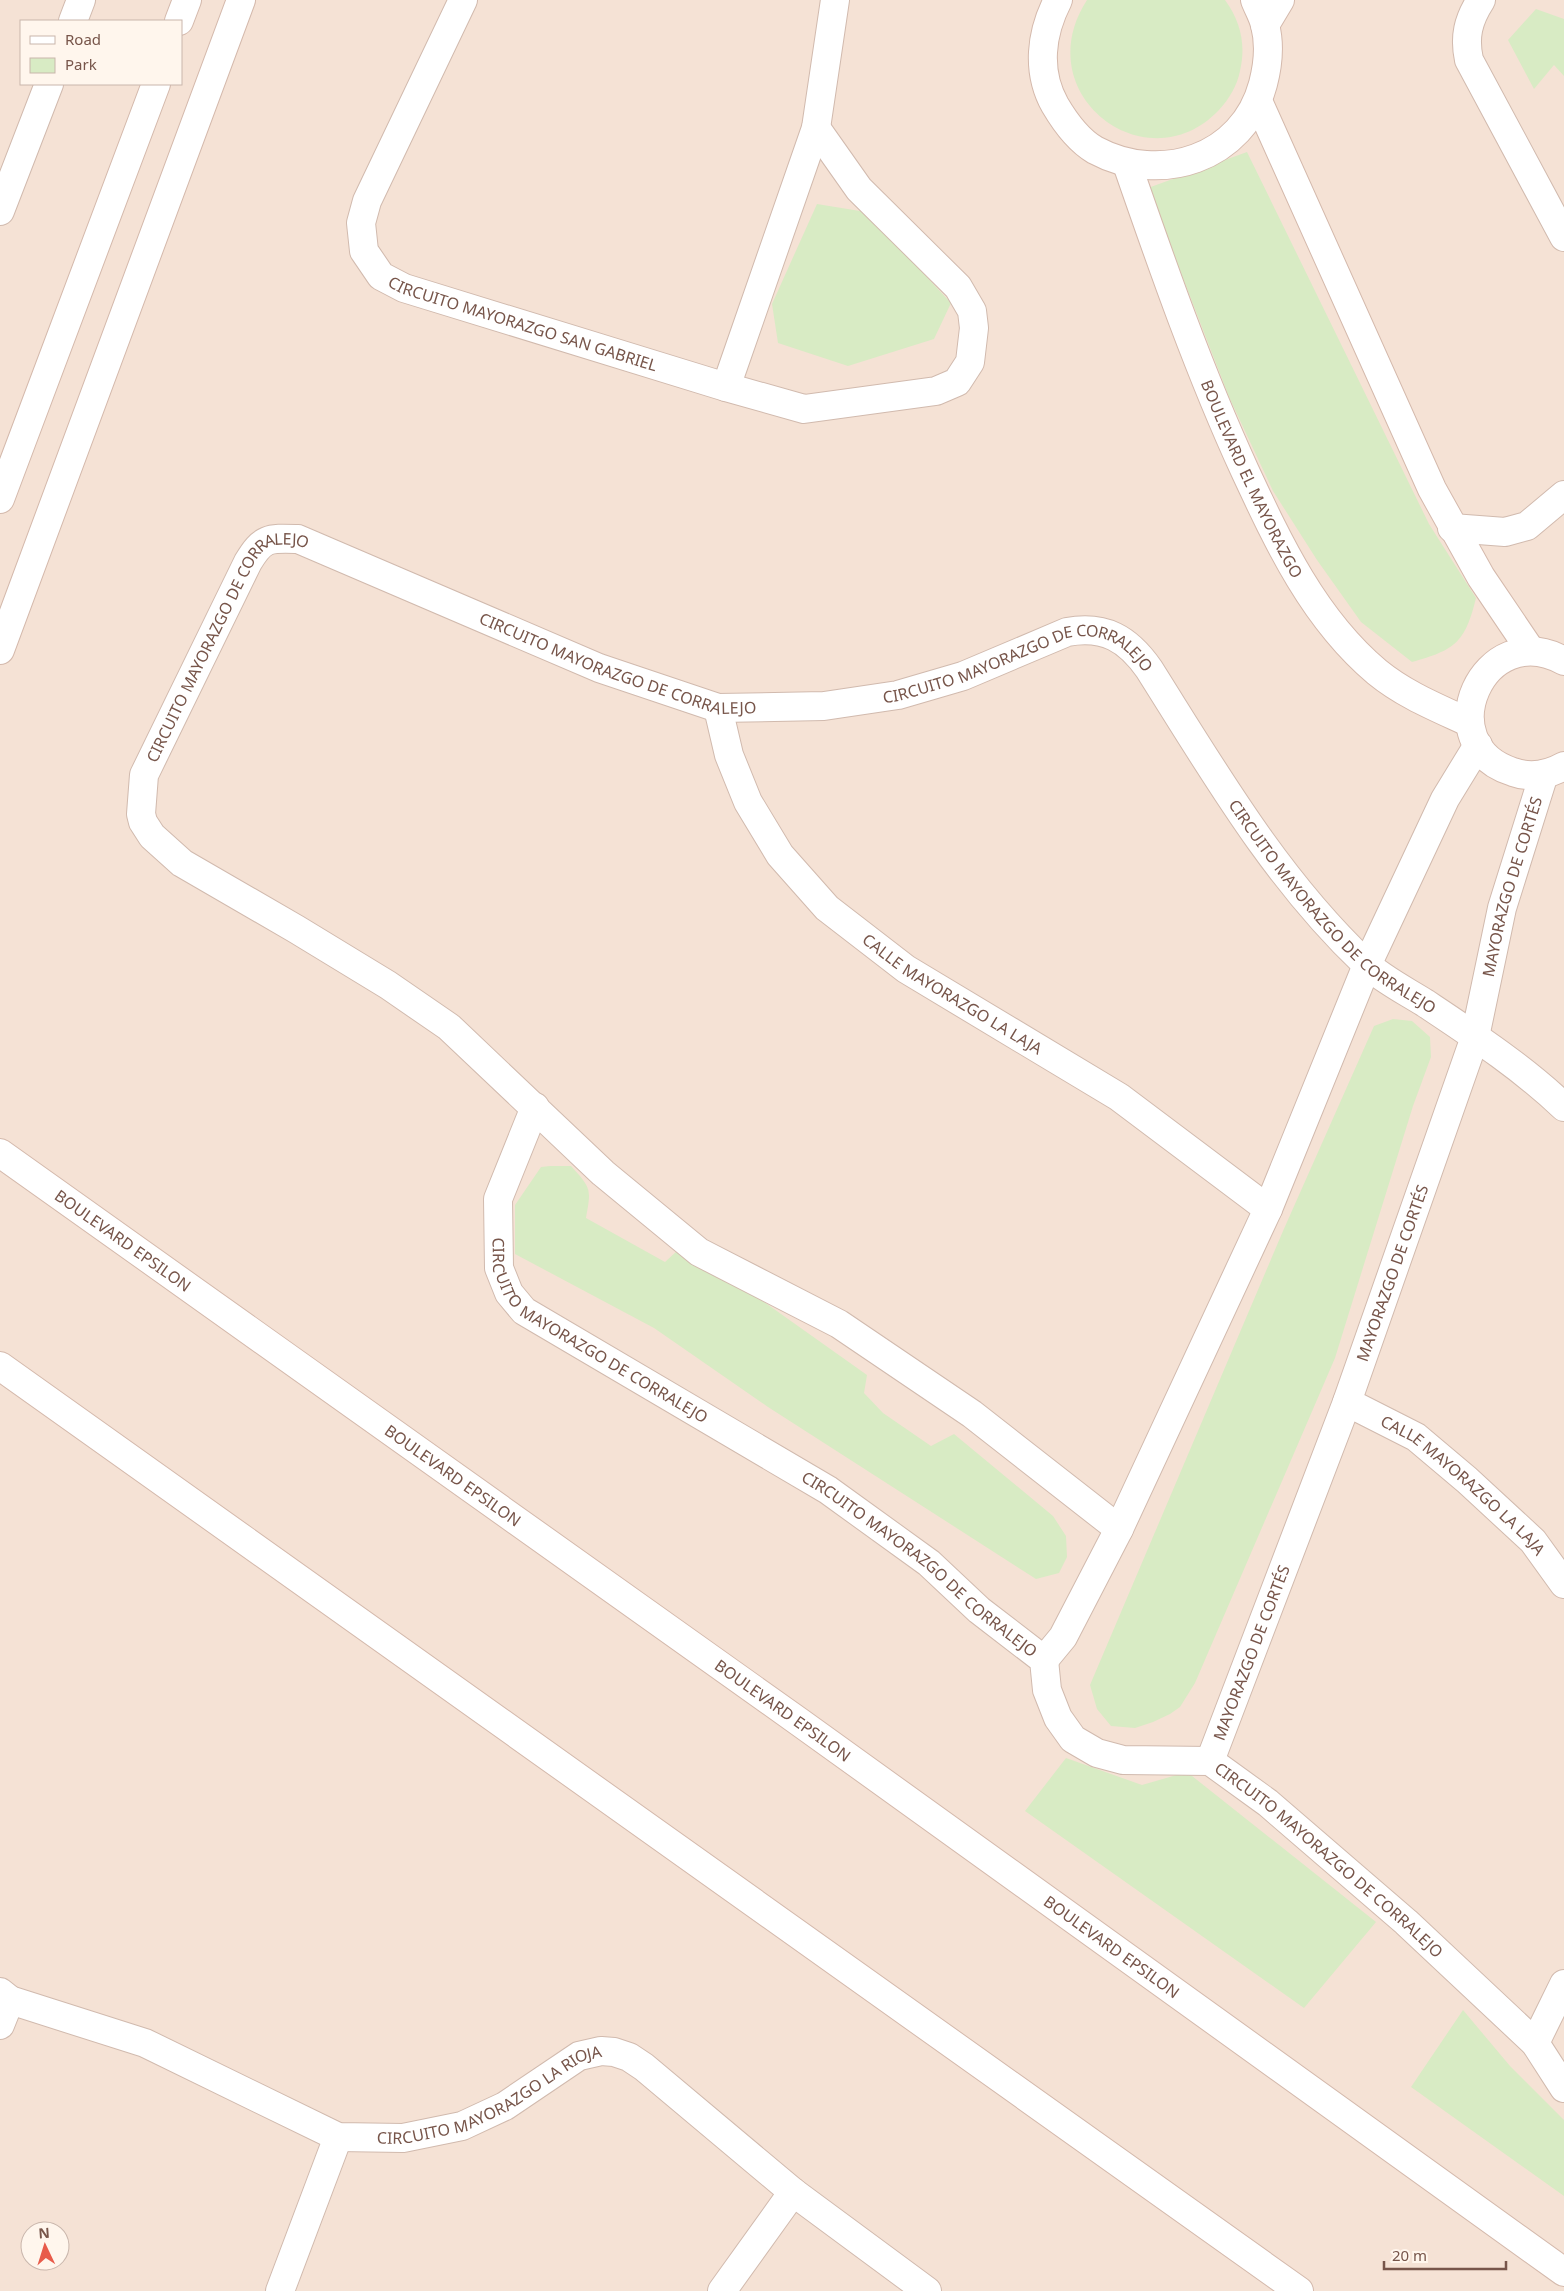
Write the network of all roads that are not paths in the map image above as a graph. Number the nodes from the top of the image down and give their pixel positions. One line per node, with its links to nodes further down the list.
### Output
1 (81, 0): 10 (street)
2 (187, 0): 11 (street)
3 (241, 0): 24 (street)
4 (463, 0): 20 (street, CIRCUITO MAYORAZGO SAN GABRIEL)
5 (836, 0): 16 (street)
6 (1058, 0): 17 (street)
7 (1255, 0): 12 (street)
8 (1280, 0): 12 (street)
9 (1481, 0): 19 (street)
10 (73, 20)
11 (179, 20)
12 (1265, 25): 15 (street)
13 (49, 85): 18 (street)
14 (156, 85): 22 (street)
15 (1258, 102): 17 (street); 23 (street)
16 (816, 128): 20 (street); 20 (street, CIRCUITO MAYORAZGO SAN GABRIEL)
17 (1127, 164): 28 (street, BOULEVARD EL MAYORAZGO)
18 (0, 211)
19 (1564, 237)
20 (726, 387)
21 (1564, 495): 23 (street)
22 (0, 499)
23 (1452, 528): 25 (street)
24 (0, 650)
25 (1531, 651): 26 (street); 28 (street)
26 (1564, 661)
27 (718, 708): 30 (street, CIRCUITO MAYORAZGO DE CORRALEJO); 32 (street, CIRCUITO MAYORAZGO DE CORRALEJO); 35 (street, CALLE MAYORAZGO LA LAJA)
28 (1474, 734): 29 (street); 30 (street)
29 (1557, 771): 31 (street, MAYORAZGO DE CORTÉS)
30 (1367, 965): 31 (street, CIRCUITO MAYORAZGO DE CORRALEJO); 35 (street)
31 (1475, 1037): 33 (street, CIRCUITO MAYORAZGO DE CORRALEJO); 37 (street, MAYORAZGO DE CORTÉS)
32 (536, 1107): 38 (street, CIRCUITO MAYORAZGO DE CORRALEJO); 40 (street, CIRCUITO MAYORAZGO DE CORRALEJO)
33 (1564, 1107)
34 (0, 1153): 49 (street, BOULEVARD EPSILON)
35 (1268, 1209): 38 (street)
36 (0, 1366): 53 (street)
37 (1347, 1402): 39 (street, CALLE MAYORAZGO LA LAJA); 41 (street, MAYORAZGO DE CORTÉS)
38 (1119, 1529): 40 (street)
39 (1564, 1584)
40 (1044, 1660): 41 (street, CIRCUITO MAYORAZGO DE CORRALEJO)
41 (1210, 1761): 45 (street, CIRCUITO MAYORAZGO DE CORRALEJO)
42 (1564, 1984): 45 (street)
43 (5, 1996): 44 (street); 47 (street, CIRCUITO MAYORAZGO LA RIOJA)
44 (0, 2025)
45 (1535, 2043): 46 (street, CIRCUITO MAYORAZGO DE CORRALEJO)
46 (1564, 2088)
47 (338, 2136): 48 (street, CIRCUITO MAYORAZGO LA RIOJA); 50 (street)
48 (793, 2192): 51 (street); 52 (street, CIRCUITO MAYORAZGO LA RIOJA)
49 (1564, 2272)
50 (280, 2291)
51 (722, 2291)
52 (927, 2291)
53 (1299, 2291)

